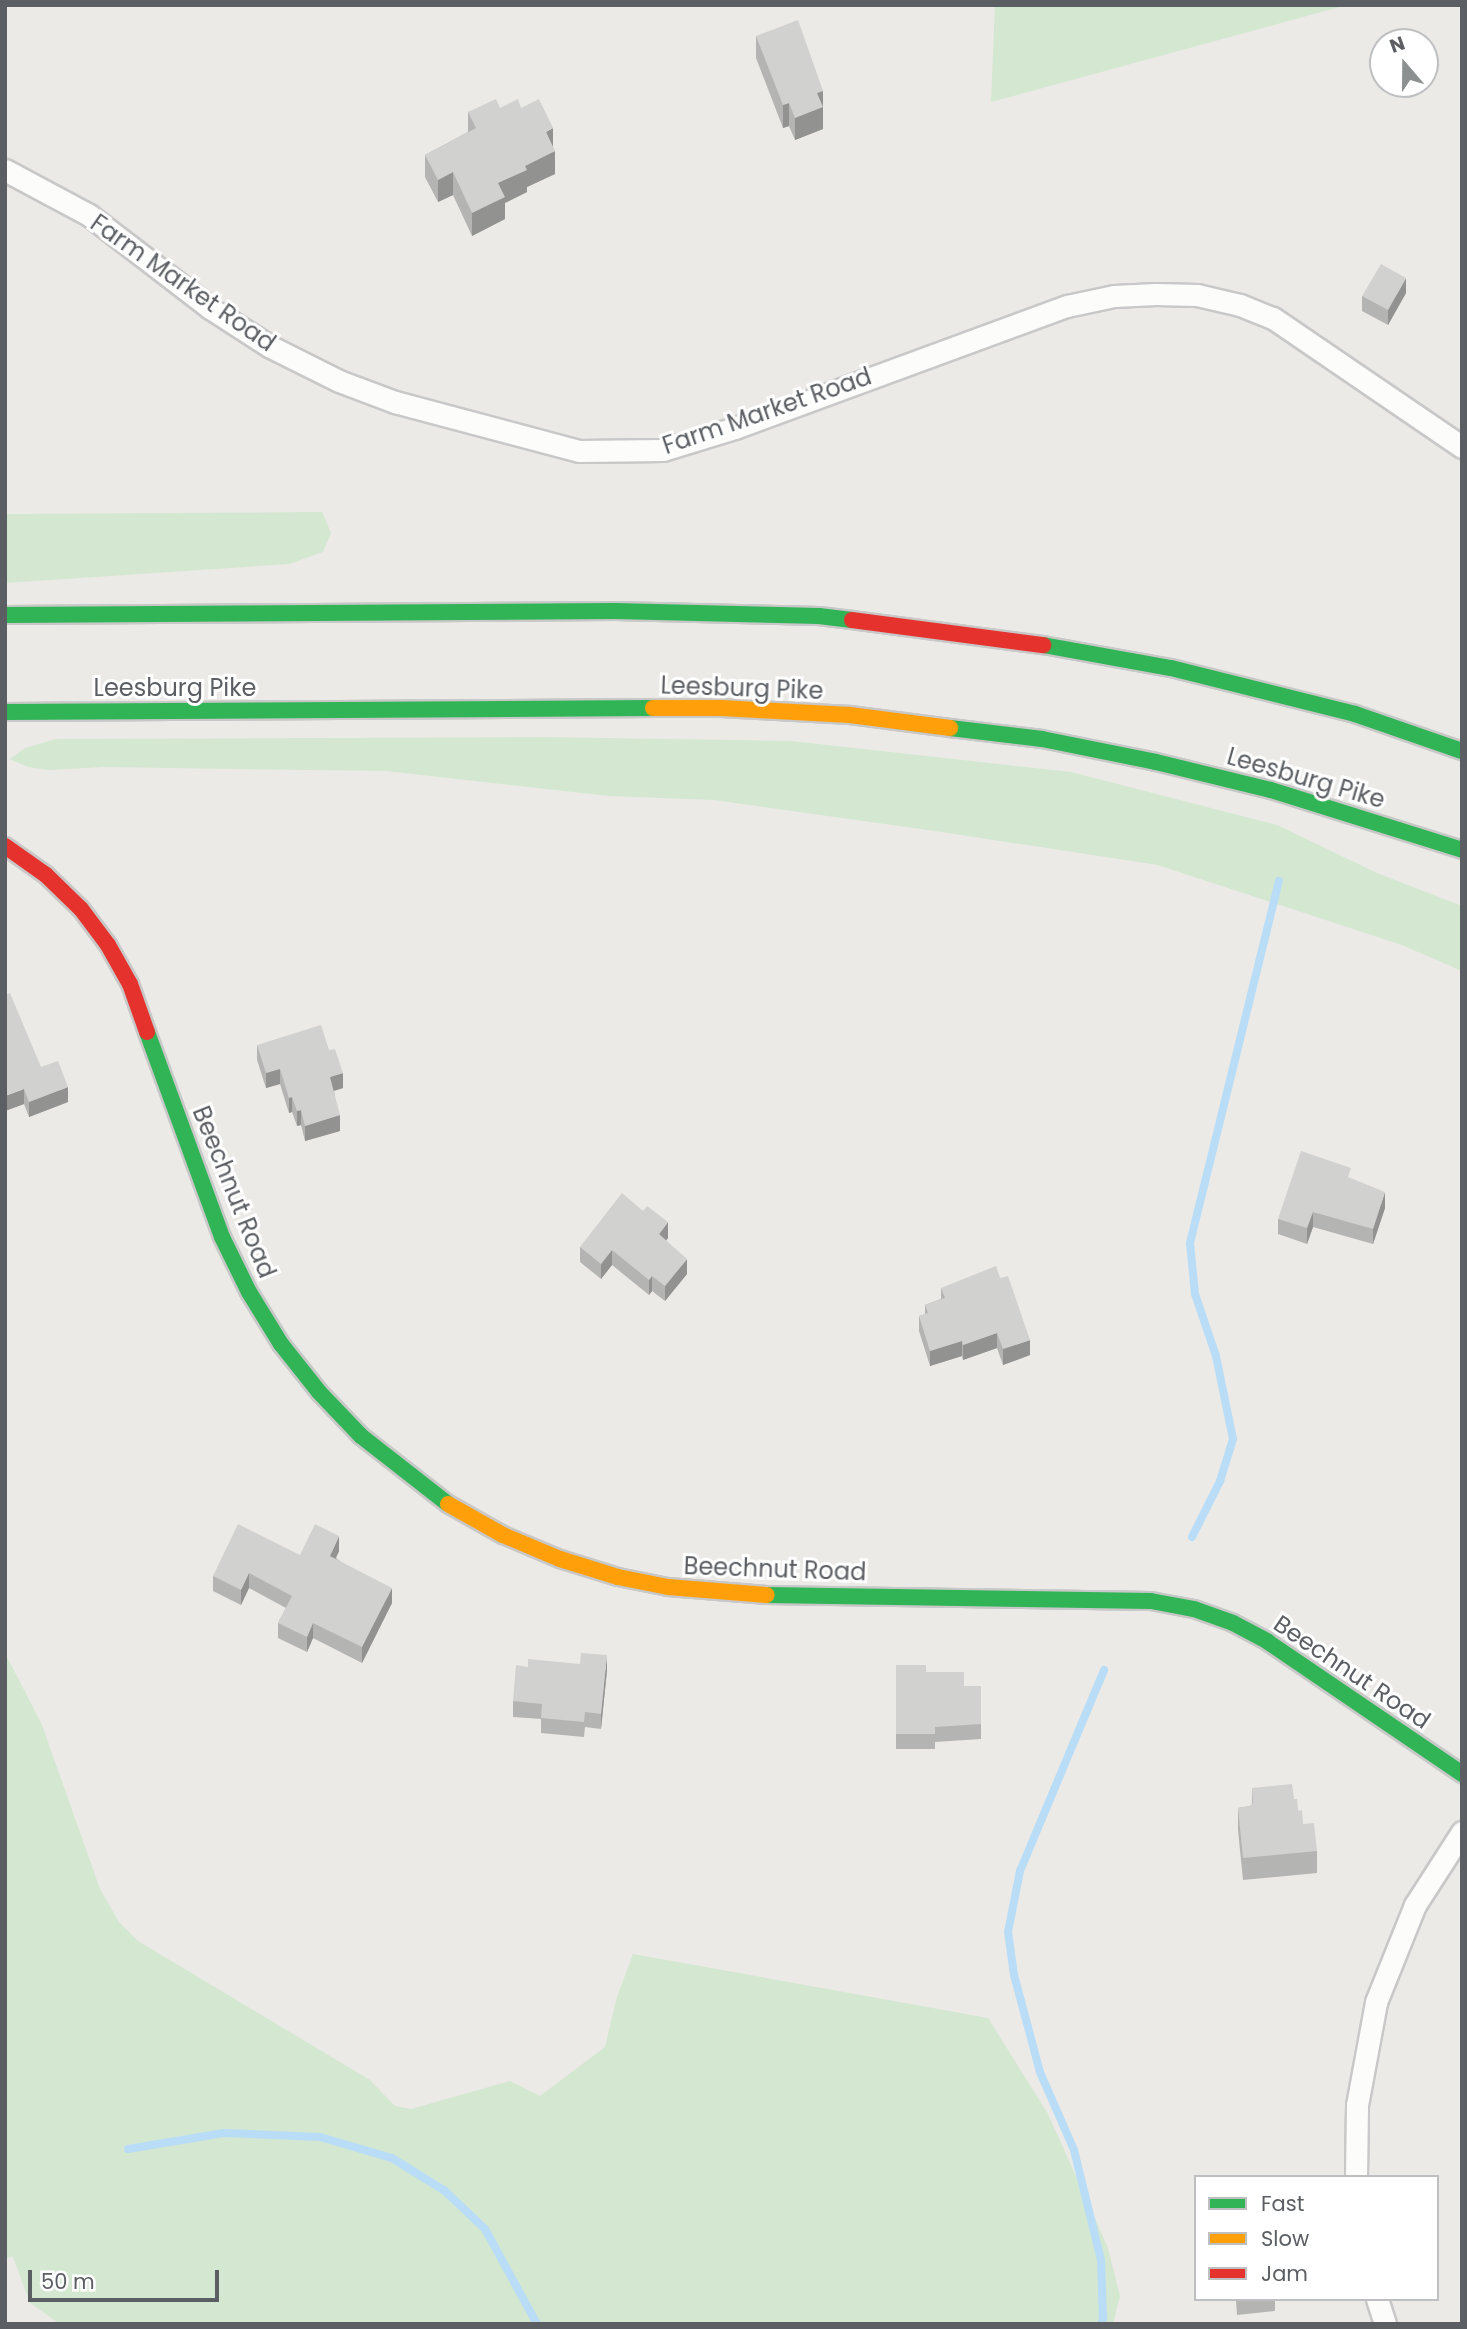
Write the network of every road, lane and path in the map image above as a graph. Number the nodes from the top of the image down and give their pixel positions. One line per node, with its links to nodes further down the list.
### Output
1 (5, 170): 2 (street, Farm Market Road)
2 (1462, 447)
3 (5, 615): 5 (main road)
4 (5, 712): 7 (main road, Leesburg Pike)
5 (1462, 751)
6 (5, 846): 8 (main road, Beechnut Road)
7 (1462, 850)
8 (1462, 1774)
9 (1462, 1832): 10 (street)
10 (1356, 2175)
11 (1378, 2301): 12 (street)
12 (1385, 2324)

